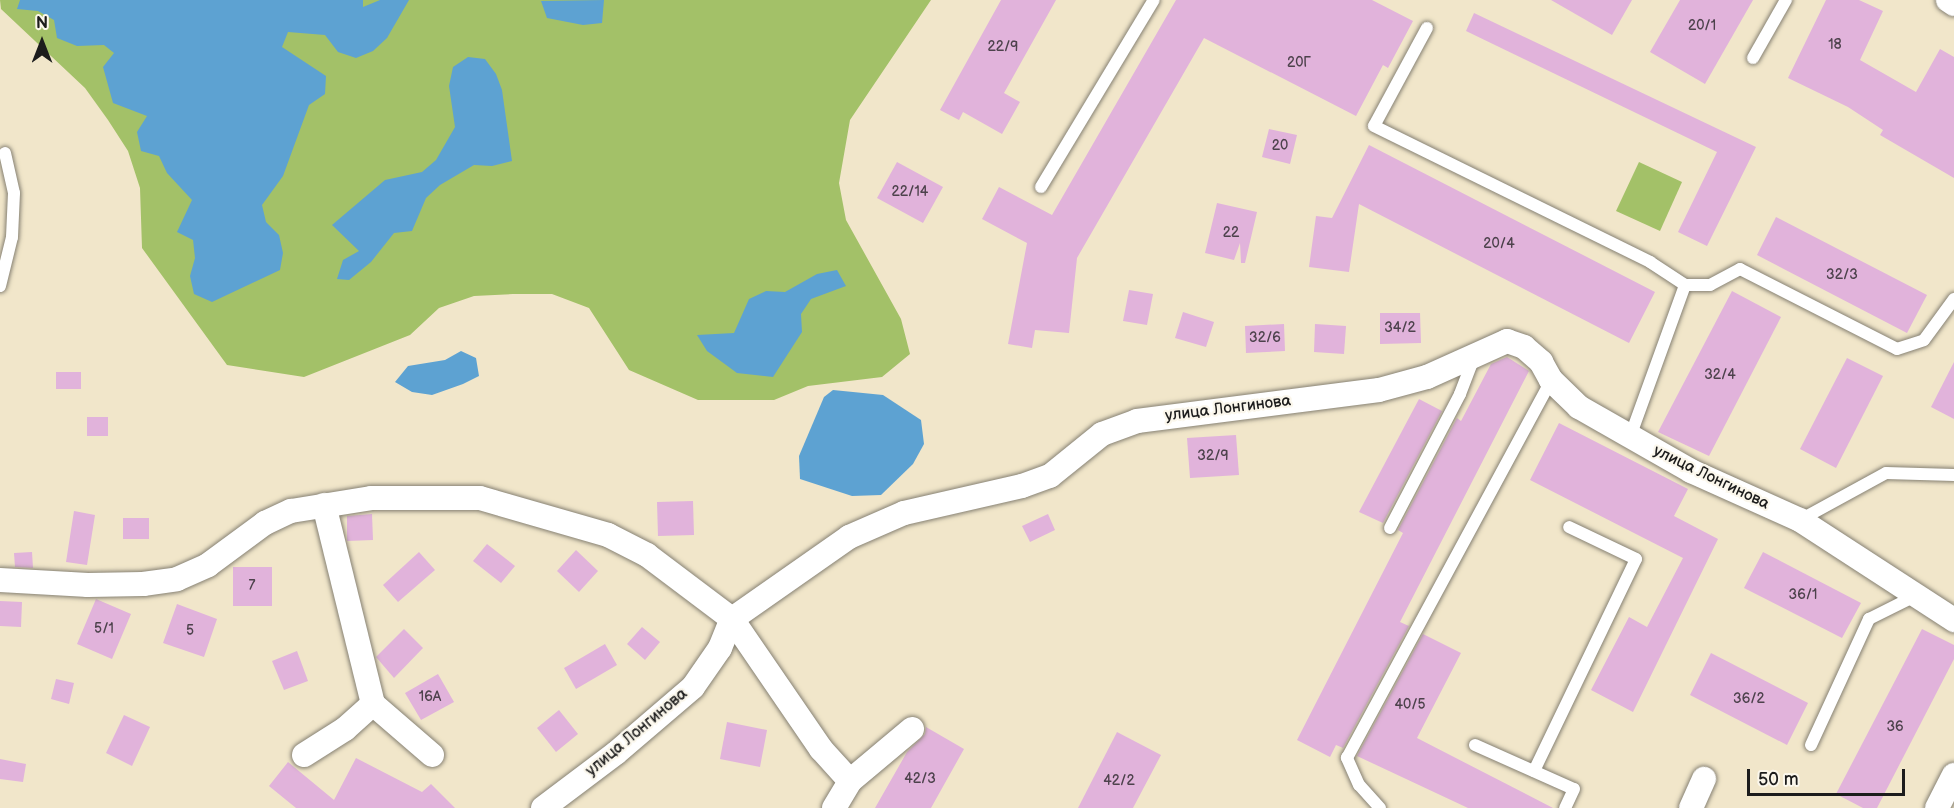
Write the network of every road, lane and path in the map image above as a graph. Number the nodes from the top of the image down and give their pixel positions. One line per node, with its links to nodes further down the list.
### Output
1 (1154, 0): 8 (lane)
2 (1786, 0): 6 (lane)
3 (1948, 0): 4 (street)
4 (1954, 3)
5 (1427, 28): 9 (lane)
6 (1753, 58)
7 (5, 153): 10 (lane)
8 (1041, 187)
9 (1685, 285): 11 (lane); 14 (lane)
10 (0, 286)
11 (1954, 299)
12 (1475, 353): 13 (street, улица Лонгинова); 19 (lane); 22 (street, улица Лонгинова)
13 (1551, 380): 14 (street, улица Лонгинова); 36 (lane)
14 (1630, 437): 17 (street, улица Лонгинова)
15 (1954, 475): 17 (lane)
16 (324, 505): 20 (street); 22 (street); 24 (street)
17 (1800, 520): 21 (street, улица Лонгинова)
18 (1569, 527): 30 (lane)
19 (1390, 528)
20 (0, 580)
21 (1918, 595): 23 (street, улица Лонгинова); 27 (lane)
22 (732, 619): 33 (street); 34 (street, улица Лонгинова)
23 (1954, 620)
24 (373, 704): 28 (street); 29 (street)
25 (912, 729): 33 (street)
26 (1475, 745): 30 (lane)
27 (1811, 745)
28 (303, 755)
29 (432, 755)
30 (1534, 771): 37 (lane)
31 (1954, 775): 39 (street)
32 (1704, 779): 38 (street)
33 (850, 781): 35 (street)
34 (543, 808)
35 (834, 808)
36 (1380, 808)
37 (1565, 808)
38 (1691, 808)
39 (1937, 808)

